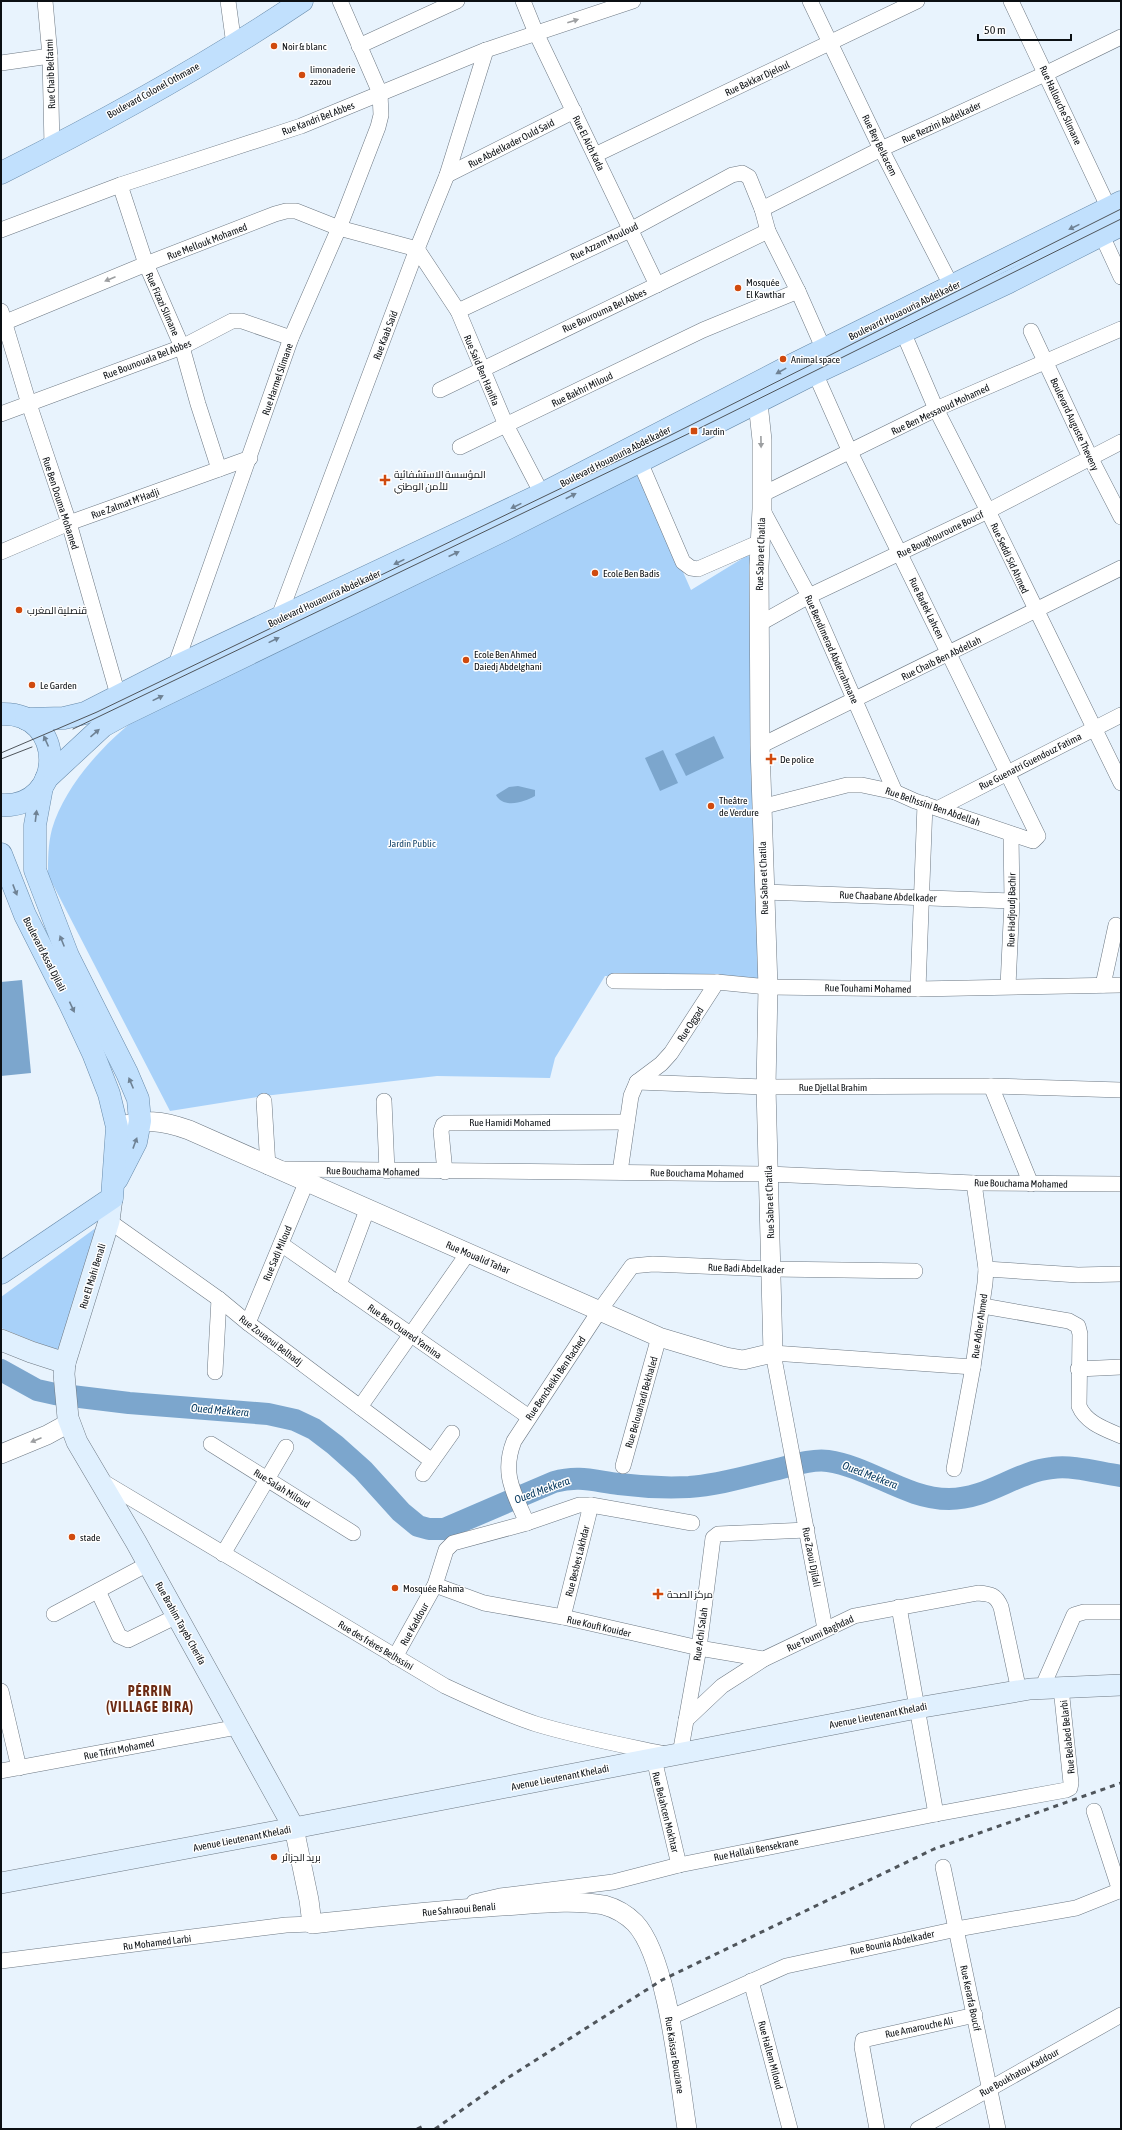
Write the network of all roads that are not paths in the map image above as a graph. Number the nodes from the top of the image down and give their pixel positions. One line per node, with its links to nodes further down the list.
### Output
1 (45, 1): 17 (street, Rue Chaib Belfatmi)
2 (228, 1): 14 (street)
3 (302, 1): 14 (main road, Boulevard Colonel Othmane)
4 (340, 1): 15 (street)
5 (457, 1): 15 (street)
6 (523, 1): 11 (street, Rue El Aich Kada)
7 (633, 1): 11 (street, Rue Kandri Bel Abbes, one-way to 7)
8 (810, 1): 13 (street, Rue Bey Belkacem)
9 (917, 1): 13 (street, Rue Bakkar Djeloul)
10 (1011, 1): 19 (street, Rue Hallouche Slimane)
11 (536, 33): 16 (street, Rue Kandri Bel Abbes); 21 (street, Rue El Aich Kada)
12 (1121, 37): 19 (street, Rue Rezzini Abdelkader)
13 (831, 43): 23 (street, Rue Bey Belkacem); 24 (street, Rue Bakkar Djeloul)
14 (234, 45): 22 (main road, Boulevard Colonel Othmane)
15 (359, 46): 20 (street)
16 (486, 50): 20 (street, Rue Kandri Bel Abbes); 26 (street, Rue Kaab Saïd)
17 (50, 56): 18 (street); 22 (street, Rue Chaib Belfatmi)
18 (1, 63)
19 (1047, 73): 23 (street, Rue Rezzini Abdelkader); 29 (street, Rue Hallouche Slimane)
20 (380, 94): 27 (street, Rue Kandri Bel Abbes); 30 (street, Rue Harmel Slimane)
21 (574, 111): 24 (street, Rue El Aich Kada); 26 (street, Rue Abdelkader Ould Said)
22 (52, 148): 25 (main road, Boulevard Colonel Othmane)
23 (881, 149): 28 (street, Rue Rezzini Abdelkader); 38 (street, Rue Bey Belkacem)
24 (595, 155): 32 (street, Rue El Aich Kada)
25 (1, 173)
26 (447, 175): 34 (street, Rue Kaab Saïd)
27 (120, 185): 31 (street, Rue Kandri Bel Abbes); 35 (street, Rue Fizazi Slimane)
28 (762, 209): 32 (street, Rue Azzam Mouloud); 33 (street)
29 (1111, 219): 36 (street, Rue Hallouche Slimane); 38 (main road, Boulevard Houaouria Abdelkader, one-way to 38); 44 (main road, Boulevard Houaouria Abdelkader)
30 (339, 228): 34 (street, Rue Mellouk Mohamed); 35 (street, Rue Mellouk Mohamed); 45 (street, Rue Harmel Slimane)
31 (1, 230)
32 (630, 230): 37 (street, Rue El Aich Kada); 40 (street, Rue Azzam Mouloud)
33 (768, 231): 37 (street, Rue Bourouma Bel Abbes); 39 (street)
34 (417, 249): 40 (street, Rue Said Ben Hanifia); 75 (street, Rue Kaab Saïd)
35 (146, 264): 41 (street, Rue Mellouk Mohamed, one-way to 41); 46 (street, Rue Fizazi Slimane)
36 (1121, 277)
37 (657, 285): 49 (street, Rue Bourouma Bel Abbes)
38 (952, 287): 47 (main road, Boulevard Houaouria Abdelkader)
39 (798, 291): 47 (street); 56 (street, Rue Bakhri Miloud)
40 (458, 311): 49 (street, Rue Said Ben Hanifia)
41 (2, 320): 53 (street, Rue Ben Douma Mohamed)
42 (1121, 329): 48 (street, Rue Ben Messaoud Mohamed)
43 (1031, 331): 48 (street, Boulevard Auguste Theveny)
44 (903, 332): 50 (main road, Boulevard Houaouria Abdelkader); 54 (street, Rue Seddi Sid Ahmed)
45 (291, 338): 46 (street, Rue Bounouala Bel Abbes); 61 (street, Rue Harmel Slimane)
46 (182, 348): 53 (street, Rue Bounouala Bel Abbes); 63 (street, Rue Fizazi Slimane)
47 (824, 350): 52 (main road, Boulevard Houaouria Abdelkader, one-way to 52)
48 (1045, 362): 54 (street, Rue Ben Messaoud Mohamed); 60 (street, Boulevard Auguste Theveny)
49 (481, 369): 51 (street, Rue Bourouma Bel Abbes); 56 (street, Rue Said Ben Hanifia)
50 (815, 374): 52 (main road, Boulevard Houaouria Abdelkader); 59 (street, Rue Badek Lahcen)
51 (440, 390)
52 (754, 396): 62 (main road, Boulevard Houaouria Abdelkader); 64 (main road, Boulevard Houaouria Abdelkader); 65 (street, Rue Sabra et Chatila, one-way to 65)
53 (29, 404): 55 (street, Rue Bounouala Bel Abbes); 68 (street, Rue Ben Douma Mohamed)
54 (936, 409): 59 (street, Rue Ben Messaoud Mohamed); 66 (street, Rue Seddi Sid Ahmed)
55 (1, 414)
56 (506, 425): 58 (street, Rue Bakhri Miloud); 64 (street, Rue Said Ben Hanifia)
57 (1121, 442): 60 (street, Rue Boughouroune Boucif)
58 (460, 447)
59 (850, 452): 65 (street, Rue Ben Messaoud Mohamed); 71 (street, Rue Badek Lahcen)
60 (1090, 457): 66 (street, Rue Boughouroune Boucif); 67 (street, Boulevard Auguste Theveny)
61 (250, 458): 63 (street, Rue Zalmat M'Hadji); 78 (street, Rue Harmel Slimane)
62 (640, 462): 69 (street); 80 (main road, Boulevard Houaouria Abdelkader, one-way to 62)
63 (220, 469): 68 (street, Rue Zalmat M'Hadji)
64 (542, 494): 75 (main road, Boulevard Houaouria Abdelkader, one-way to 75)
65 (761, 502): 69 (street, Rue Sabra et Chatila); 73 (street, Rue Bendimerad Abderrahmane)
66 (988, 511): 71 (street, Rue Boughouroune Boucif); 74 (street, Rue Seddi Sid Ahmed)
67 (1121, 517)
68 (69, 523): 70 (street, Rue Zalmat M'Hadji); 80 (street, Rue Ben Douma Mohamed)
69 (760, 542): 76 (street, Rue Sabra et Chatila)
70 (1, 552)
71 (900, 554): 73 (street, Rue Boughouroune Boucif); 77 (street, Rue Badek Lahcen)
72 (1121, 568): 74 (street, Rue Chaib Ben Abdellah)
73 (808, 596): 76 (street, Rue Boughouroune Boucif); 79 (street, Rue Bendimerad Abderrahmane)
74 (1036, 612): 77 (street, Rue Chaib Ben Abdellah); 83 (street, Rue Seddi Sid Ahmed)
75 (278, 619): 78 (main road, Boulevard Houaouria Abdelkader)
76 (759, 624): 84 (street, Rue Sabra et Chatila)
77 (950, 654): 79 (street, Rue Chaib Ben Abdellah); 85 (street, Rue Badek Lahcen)
78 (175, 667): 80 (main road, Boulevard Houaouria Abdelkader)
79 (855, 700): 84 (street, Rue Chaib Ben Abdellah); 88 (street, Rue Bendimerad Abderrahmane)
80 (115, 704): 81 (main road); 86 (main road, one-way to 80)
81 (10, 713): 86 (main road, one-way to 81)
82 (1121, 715): 83 (street, Rue Guenatri Guendouz Fatima)
83 (1093, 728): 85 (street, Rue Guenatri Guendouz Fatima); 87 (street, Rue Seddi Sid Ahmed)
84 (760, 746): 91 (street, Rue Sabra et Chatila)
85 (1007, 773): 90 (street, Rue Guenatri Guendouz Fatima); 93 (street, Rue Badek Lahcen)
86 (44, 783): 89 (main road); 99 (main road, one-way to 86)
87 (1121, 783)
88 (895, 792): 90 (street, Rue Belhssini Ben Abdellah); 91 (street, Rue Belhssini Ben Abdellah)
89 (1, 805)
90 (932, 806): 92 (street, Rue Belhssini Ben Abdellah); 96 (street)
91 (761, 807): 95 (street, Rue Sabra et Chatila)
92 (1011, 834): 93 (street, Rue Belhssini Ben Abdellah); 97 (street, Rue Hadjoudj Bachir)
93 (1033, 841)
94 (1, 854): 99 (main road, Boulevard Assal Djilali, one-way to 99)
95 (764, 892): 96 (street, Rue Chaabane Abdelkader); 105 (street, Rue Sabra et Chatila)
96 (921, 898): 97 (street, Rue Chaabane Abdelkader); 106 (street)
97 (1012, 901): 104 (street, Rue Hadjoudj Bachir)
98 (1116, 925): 102 (street)
99 (67, 975): 107 (main road); 108 (main road, Boulevard Assal Djilali, one-way to 108)
100 (614, 981): 101 (street, Rue Touhami Mohamed)
101 (717, 982): 105 (street, Rue Touhami Mohamed); 109 (street, Rue Oggad)
102 (1103, 985): 103 (street, Rue Touhami Mohamed); 104 (street, Rue Touhami Mohamed)
103 (1121, 985)
104 (1008, 986): 106 (street, Rue Touhami Mohamed)
105 (768, 987): 106 (street, Rue Touhami Mohamed); 111 (street, Rue Sabra et Chatila)
106 (918, 989)
107 (106, 1032): 108 (main road); 115 (main road, one-way to 107)
108 (89, 1046): 117 (main road, Boulevard Assal Djilali)
109 (637, 1082): 111 (street, Rue Djellal Brahim); 116 (street)
110 (991, 1086): 111 (street, Rue Djellal Brahim); 112 (street, Rue Djellal Brahim); 125 (street)
111 (766, 1087): 122 (street, Rue Sabra et Chatila)
112 (1121, 1090)
113 (264, 1101): 118 (street)
114 (384, 1101): 119 (street)
115 (140, 1121): 117 (street, Rue Moualid Tahar); 118 (street, Rue Moualid Tahar); 127 (main road, one-way to 115)
116 (627, 1122): 120 (street, Rue Hamidi Mohamed); 121 (street)
117 (117, 1127): 127 (main road, Boulevard Assal Djilali)
118 (271, 1168): 119 (street, Rue Bouchama Mohamed); 123 (street, Rue Moualid Tahar)
119 (386, 1171): 120 (street, Rue Bouchama Mohamed)
120 (445, 1172): 121 (street, Rue Bouchama Mohamed)
121 (620, 1172): 122 (street, Rue Bouchama Mohamed)
122 (768, 1174): 124 (street, Rue Bouchama Mohamed); 132 (street, Rue Sabra et Chatila)
123 (306, 1183): 128 (street, Rue Moualid Tahar); 130 (street, Rue Sadi Miloud)
124 (974, 1183): 125 (street, Rue Bouchama Mohamed); 133 (street, Rue Adher Ahmed)
125 (1031, 1184): 126 (street, Rue Bouchama Mohamed)
126 (1121, 1184)
127 (112, 1193): 129 (main road, Rue El Mahi Benali); 135 (main road)
128 (368, 1210): 131 (street, Rue Moualid Tahar); 137 (street)
129 (109, 1221): 138 (street, Rue Zouaoui Belhadj); 148 (main road, Rue El Mahi Benali)
130 (281, 1244): 137 (street, Rue Ben Ouared Yamina); 141 (street, Rue Sadi Miloud)
131 (468, 1253): 140 (street, Rue Moualid Tahar); 142 (street)
132 (771, 1269): 134 (street, Rue Badi Abdelkader); 140 (street, Rue Badi Abdelkader); 145 (street, Rue Sabra et Chatila)
133 (986, 1269): 136 (street); 139 (street, Rue Adher Ahmed)
134 (915, 1271)
135 (1, 1273)
136 (1121, 1274)
137 (339, 1285): 142 (street, Rue Ben Ouared Yamina)
138 (219, 1299): 141 (street, Rue Zouaoui Belhadj); 150 (street)
139 (983, 1306): 146 (street, Rue Adher Ahmed); 149 (street)
140 (600, 1310): 143 (street, Rue Moualid Tahar); 152 (street, Rue Bencheikh Ben Rached)
141 (248, 1323): 151 (street, Rue Zouaoui Belhadj)
142 (411, 1335): 151 (street); 152 (street, Rue Ben Ouared Yamina)
143 (659, 1337): 145 (street, Rue Moualid Tahar); 160 (street, Rue Belouahadi Bekhaled)
144 (1, 1340): 148 (main road)
145 (773, 1353): 146 (street); 168 (street, Rue Zaoui Djilali)
146 (973, 1367): 161 (street, Rue Adher Ahmed)
147 (1121, 1367): 149 (street)
148 (64, 1368): 153 (main road, Rue Brahim Tayeb Cherifa)
149 (1078, 1368): 155 (street)
150 (215, 1372)
151 (360, 1407): 159 (street, Rue Zouaoui Belhadj)
152 (529, 1418): 166 (street, Rue Bencheikh Ben Rached)
153 (69, 1421): 158 (street, one-way to 158); 164 (main road, Rue Brahim Tayeb Cherifa)
154 (452, 1433): 159 (street)
155 (1121, 1436)
156 (211, 1444): 163 (street, Rue Salah Miloud)
157 (286, 1447): 163 (street)
158 (1, 1454)
159 (432, 1461): 162 (street)
160 (623, 1466)
161 (954, 1468)
162 (423, 1474)
163 (268, 1479): 169 (street, Rue Salah Miloud); 170 (street)
164 (102, 1481): 170 (street, Rue des frères Belhssini); 171 (main road, Rue Brahim Tayeb Cherifa)
165 (590, 1505): 166 (street); 167 (street); 178 (street, Rue Besbes Lakhdar)
166 (525, 1518): 172 (street, Rue Kaddour)
167 (692, 1523)
168 (806, 1530): 179 (street, Rue Zaoui Djilali); 180 (street, Rue Achi Salah)
169 (353, 1533)
170 (223, 1554): 181 (street, Rue des frères Belhssini)
171 (148, 1564): 173 (street); 177 (main road, Rue Brahim Tayeb Cherifa)
172 (435, 1585): 178 (street, Rue Koufi Kouider); 181 (street, Rue Kaddour)
173 (98, 1591): 176 (street); 177 (street)
174 (899, 1607): 179 (street, Rue Toumi Baghdad); 186 (street, Rue Toumi Baghdad); 187 (street)
175 (1121, 1612): 184 (street)
176 (54, 1614)
177 (177, 1616): 189 (main road, Rue Brahim Tayeb Cherifa)
178 (563, 1617): 180 (street, Rue Koufi Kouider)
179 (825, 1629): 182 (street, Rue Toumi Baghdad)
180 (698, 1648): 182 (street, Rue Koufi Kouider); 188 (street, Rue Achi Salah)
181 (395, 1657): 190 (street, Rue des frères Belhssini)
182 (764, 1659): 188 (street, Rue Toumi Baghdad)
183 (1121, 1685): 184 (main road, Avenue Lieutenant Kheladi)
184 (1052, 1688): 186 (main road, Avenue Lieutenant Kheladi); 193 (street, Rue Belabed Belarbi)
185 (1, 1691): 191 (street)
186 (1019, 1691): 187 (main road, Avenue Lieutenant Kheladi)
187 (916, 1708): 190 (main road, Avenue Lieutenant Kheladi); 195 (street)
188 (686, 1720): 190 (street, Rue Achi Salah)
189 (238, 1726): 191 (street, Rue Tifrit Mohamed); 196 (main road, Rue Brahim Tayeb Cherifa)
190 (669, 1756): 196 (main road, Avenue Lieutenant Kheladi); 197 (street, Rue Belahcen Mokhtar)
191 (19, 1768): 192 (street, Rue Tifrit Mohamed)
192 (1, 1771)
193 (1071, 1786): 195 (street, Rue Hallali Bensekrane)
194 (1094, 1811): 200 (street)
195 (936, 1814): 197 (street, Rue Hallali Bensekrane)
196 (294, 1828): 199 (main road, Avenue Lieutenant Kheladi); 202 (street)
197 (679, 1865): 201 (street, Rue Hallali Bensekrane)
198 (943, 1867): 203 (street, Rue Kerarfa Boucif)
199 (1, 1883)
200 (1120, 1891): 203 (street, Rue Bounia Abdelkader)
201 (440, 1910): 202 (street, Rue Sahraoui Benali); 206 (street, Rue Sahraoui Benali)
202 (312, 1924): 204 (street, Ru Mohamed Larbi)
203 (957, 1929): 207 (street, Rue Bounia Abdelkader); 208 (street, Rue Kerarfa Boucif)
204 (7, 1961): 205 (street)
205 (1, 1969)
206 (662, 1980): 210 (street, Rue Kaissar Bouziane)
207 (751, 1981): 210 (street, Rue Bounia Abdelkader); 213 (street, Rue Hallem Miloud)
208 (975, 2015): 211 (street, Rue Kerarfa Boucif); 214 (street, Rue Amarouche Ali)
209 (1121, 2015): 211 (street, Rue Boukhatou Kaddour)
210 (669, 2018): 212 (street, Rue Kaissar Bouziane)
211 (990, 2089): 215 (street, Rue Boukhatou Kaddour); 216 (street, Rue Kerarfa Boucif)
212 (687, 2129)
213 (790, 2129)
214 (877, 2129)
215 (918, 2129)
216 (998, 2129)

